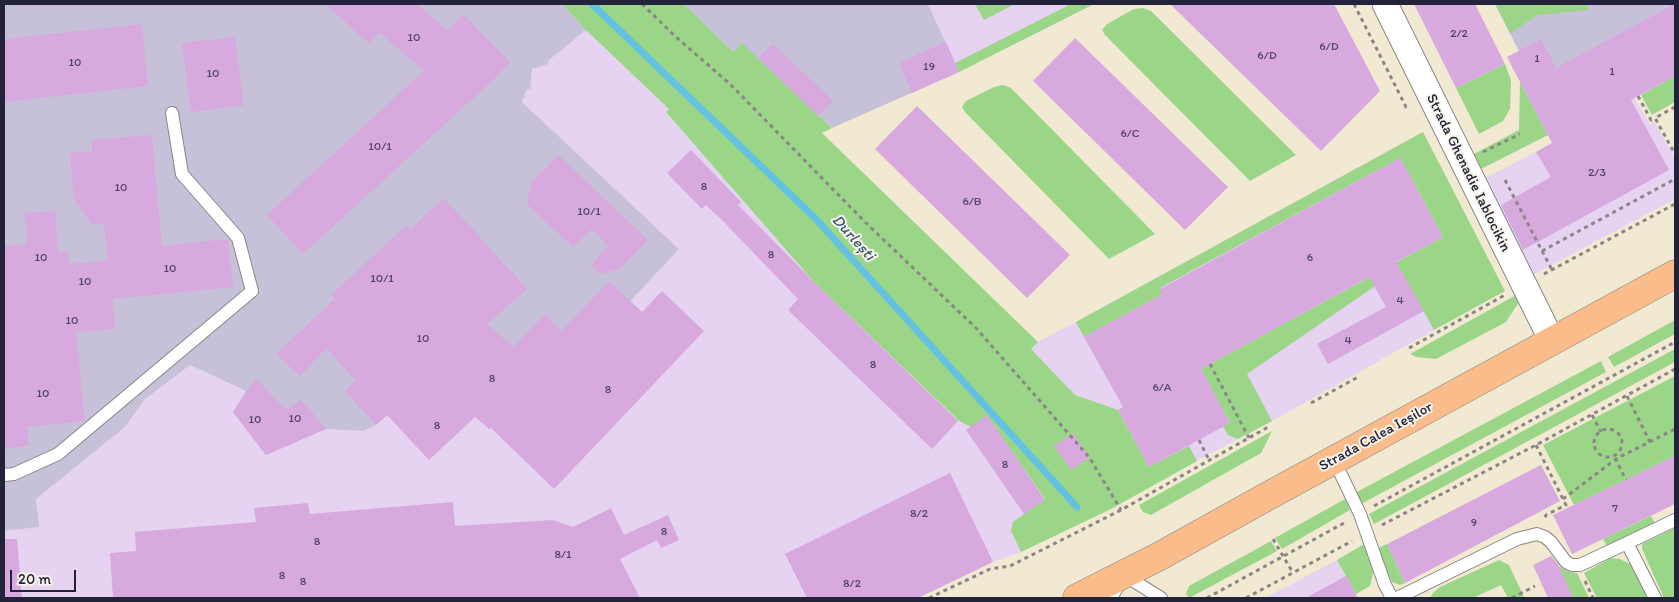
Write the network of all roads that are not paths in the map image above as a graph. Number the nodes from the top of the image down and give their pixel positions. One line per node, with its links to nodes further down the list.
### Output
1 (1385, 4): 4 (street, Strada Ghenadie Iablocikin)
2 (172, 113): 6 (lane)
3 (1675, 274): 4 (main road, Strada Calea Ieșilor)
4 (1552, 341): 5 (main road, Strada Calea Ieșilor)
5 (1334, 460): 9 (main road, Strada Calea Ieșilor); 12 (lane)
6 (4, 475)
7 (1675, 520): 8 (lane)
8 (1627, 543): 13 (lane); 14 (lane)
9 (1117, 587): 10 (main road, Strada Calea Ieșilor); 11 (lane)
10 (1076, 598)
11 (1161, 598)
12 (1392, 598)
13 (1397, 598)
14 (1655, 598)

